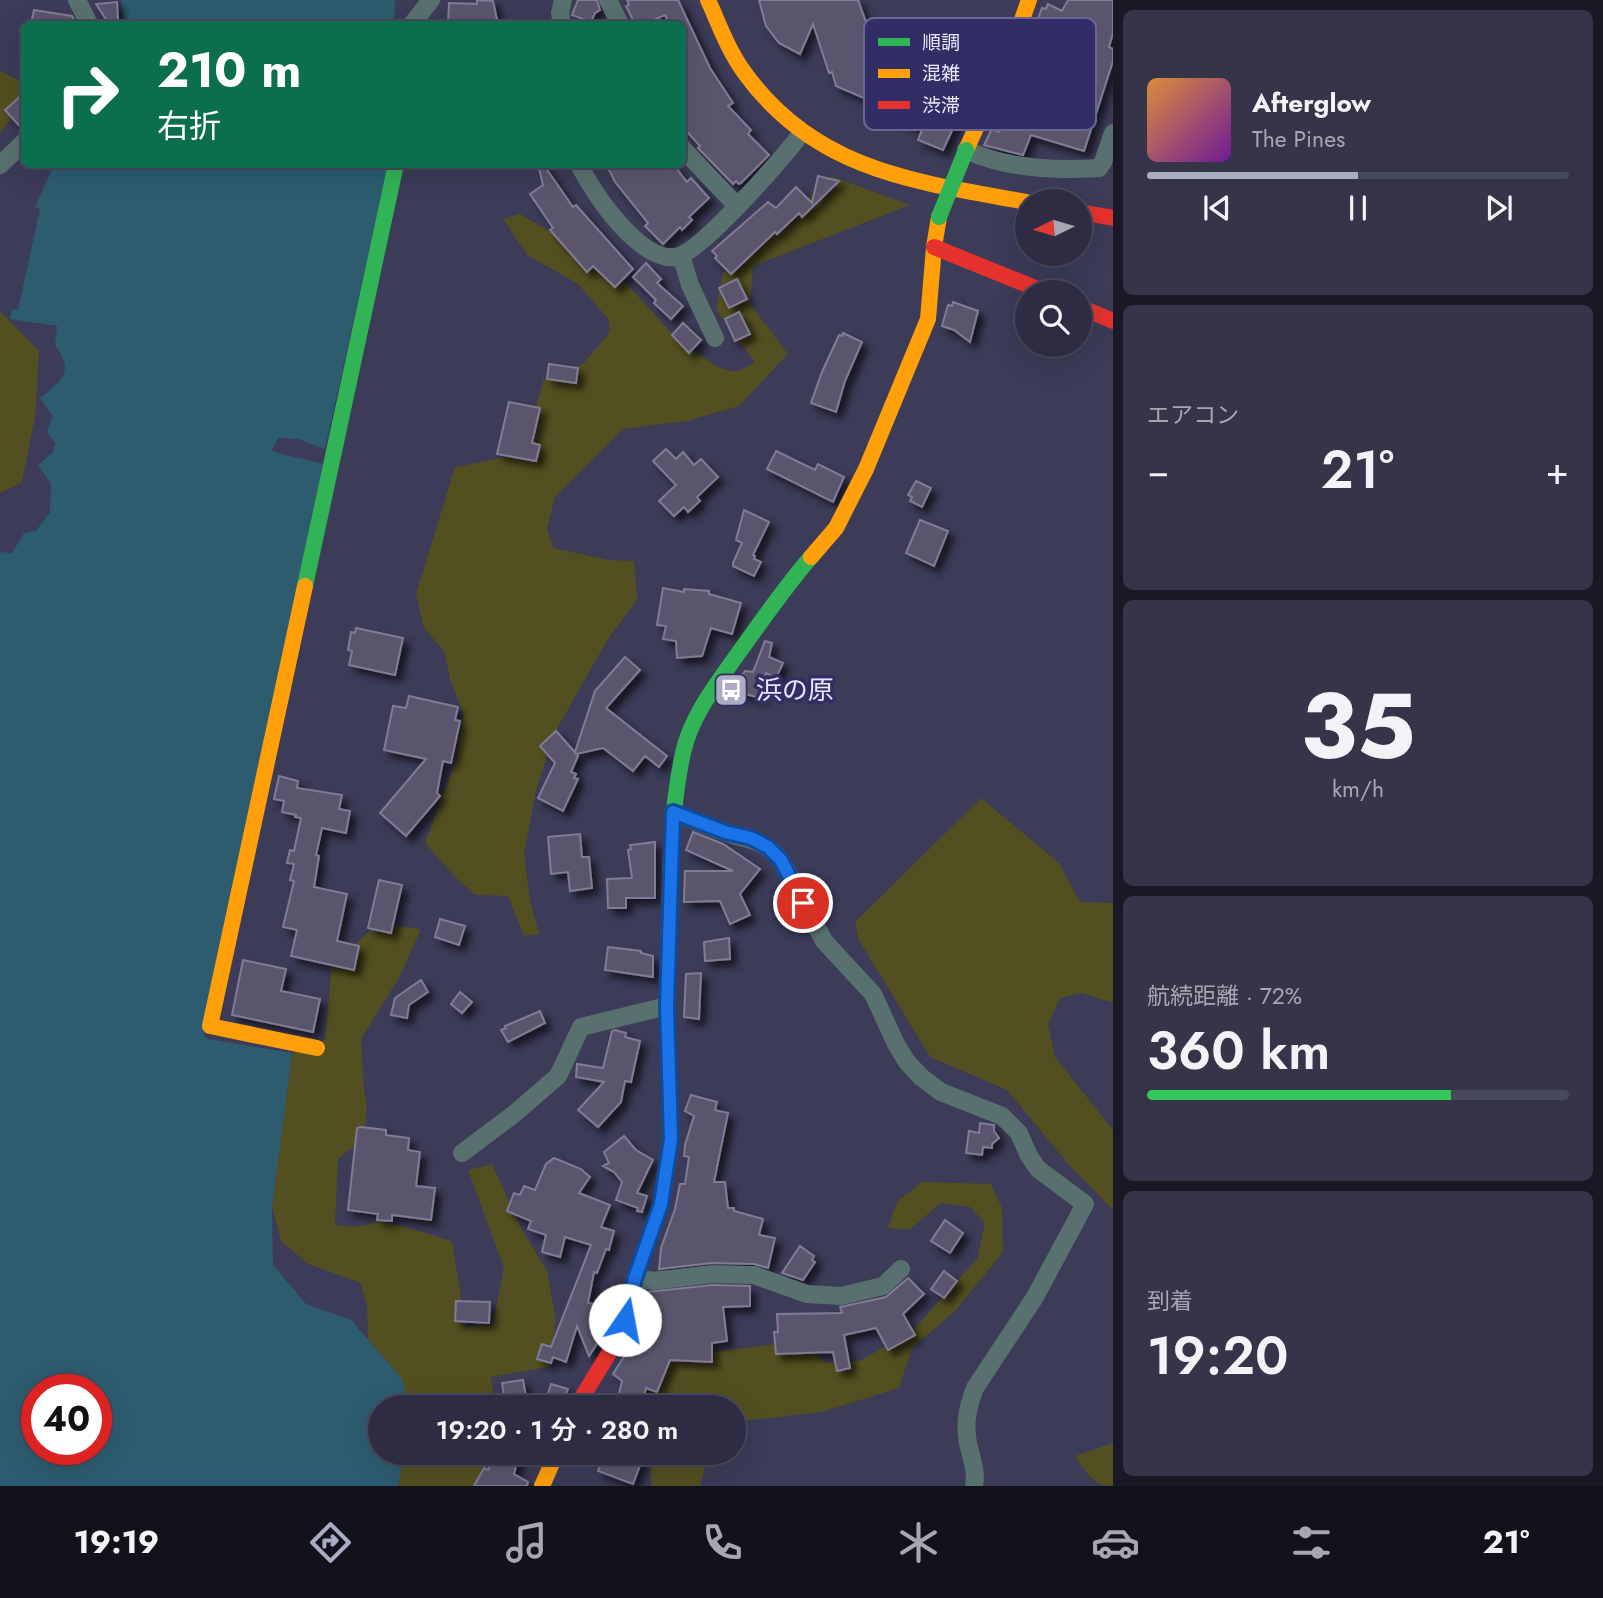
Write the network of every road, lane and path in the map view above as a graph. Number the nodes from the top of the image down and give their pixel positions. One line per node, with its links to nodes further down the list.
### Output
1 (77, 0): 8 (street)
2 (431, 0): 9 (street)
3 (563, 0): 10 (street)
4 (608, 0): 11 (street)
5 (708, 0): 14 (street)
6 (1029, 0): 7 (street)
7 (1023, 18)
8 (88, 21)
9 (414, 21)
10 (561, 21)
11 (618, 21)
12 (975, 130): 16 (street)
13 (1113, 133): 16 (street)
14 (802, 134): 21 (street); 22 (street)
15 (21, 145): 18 (street)
16 (966, 150): 25 (street, bridge)
17 (686, 152): 22 (street)
18 (0, 165)
19 (396, 168): 33 (street)
20 (581, 168): 26 (street)
21 (1015, 200)
22 (737, 206): 26 (street)
23 (1092, 214): 24 (street)
24 (1113, 218)
25 (933, 247): 27 (street); 31 (street)
26 (681, 255): 30 (street)
27 (1015, 280)
28 (1092, 312): 29 (street)
29 (1113, 321)
30 (715, 338)
31 (673, 812): 32 (street); 40 (street)
32 (667, 1006): 34 (street); 36 (street)
33 (317, 1048)
34 (462, 1153)
35 (901, 1269): 36 (street)
36 (635, 1278): 37 (street)
37 (581, 1395)
38 (551, 1465): 39 (street)
39 (542, 1486)
40 (974, 1486)

